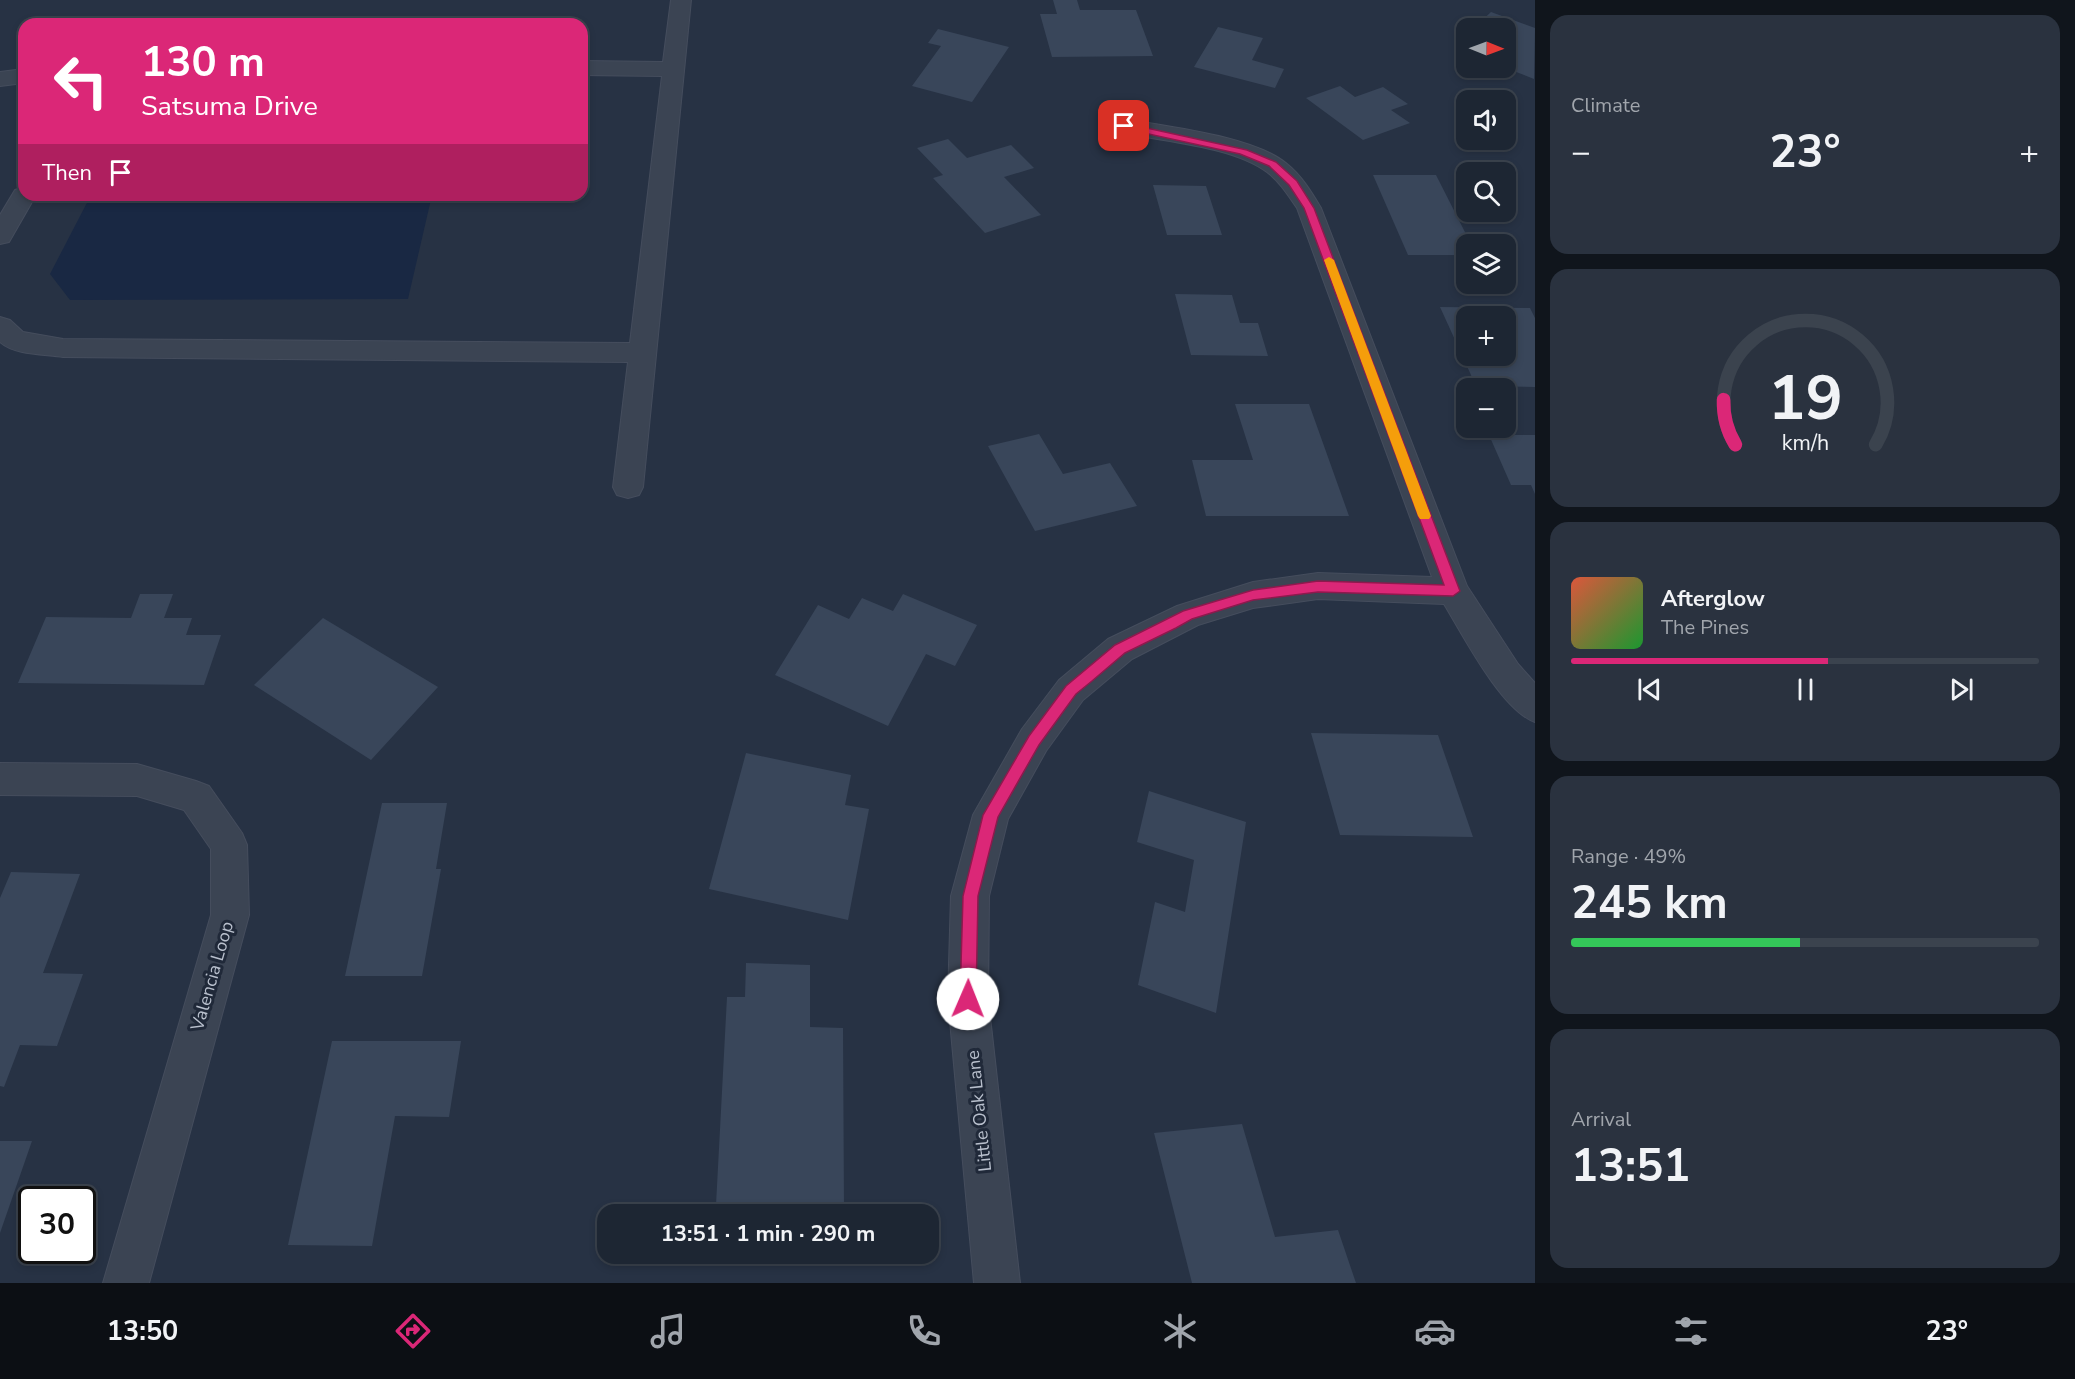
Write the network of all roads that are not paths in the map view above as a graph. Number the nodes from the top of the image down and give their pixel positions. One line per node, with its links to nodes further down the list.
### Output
1 (681, 0): 5 (street)
2 (0, 61): 3 (street)
3 (18, 62)
4 (588, 68): 5 (street)
5 (674, 69): 12 (street)
6 (18, 77): 7 (street)
7 (0, 79)
8 (1124, 126): 14 (street)
9 (20, 201): 10 (street)
10 (0, 236)
11 (0, 326): 12 (street)
12 (642, 353): 13 (street)
13 (628, 487)
14 (1453, 591): 15 (street); 18 (street, Little Oak Lane)
15 (1535, 707)
16 (0, 779): 17 (street, Valencia Loop)
17 (126, 1283)
18 (997, 1283)

